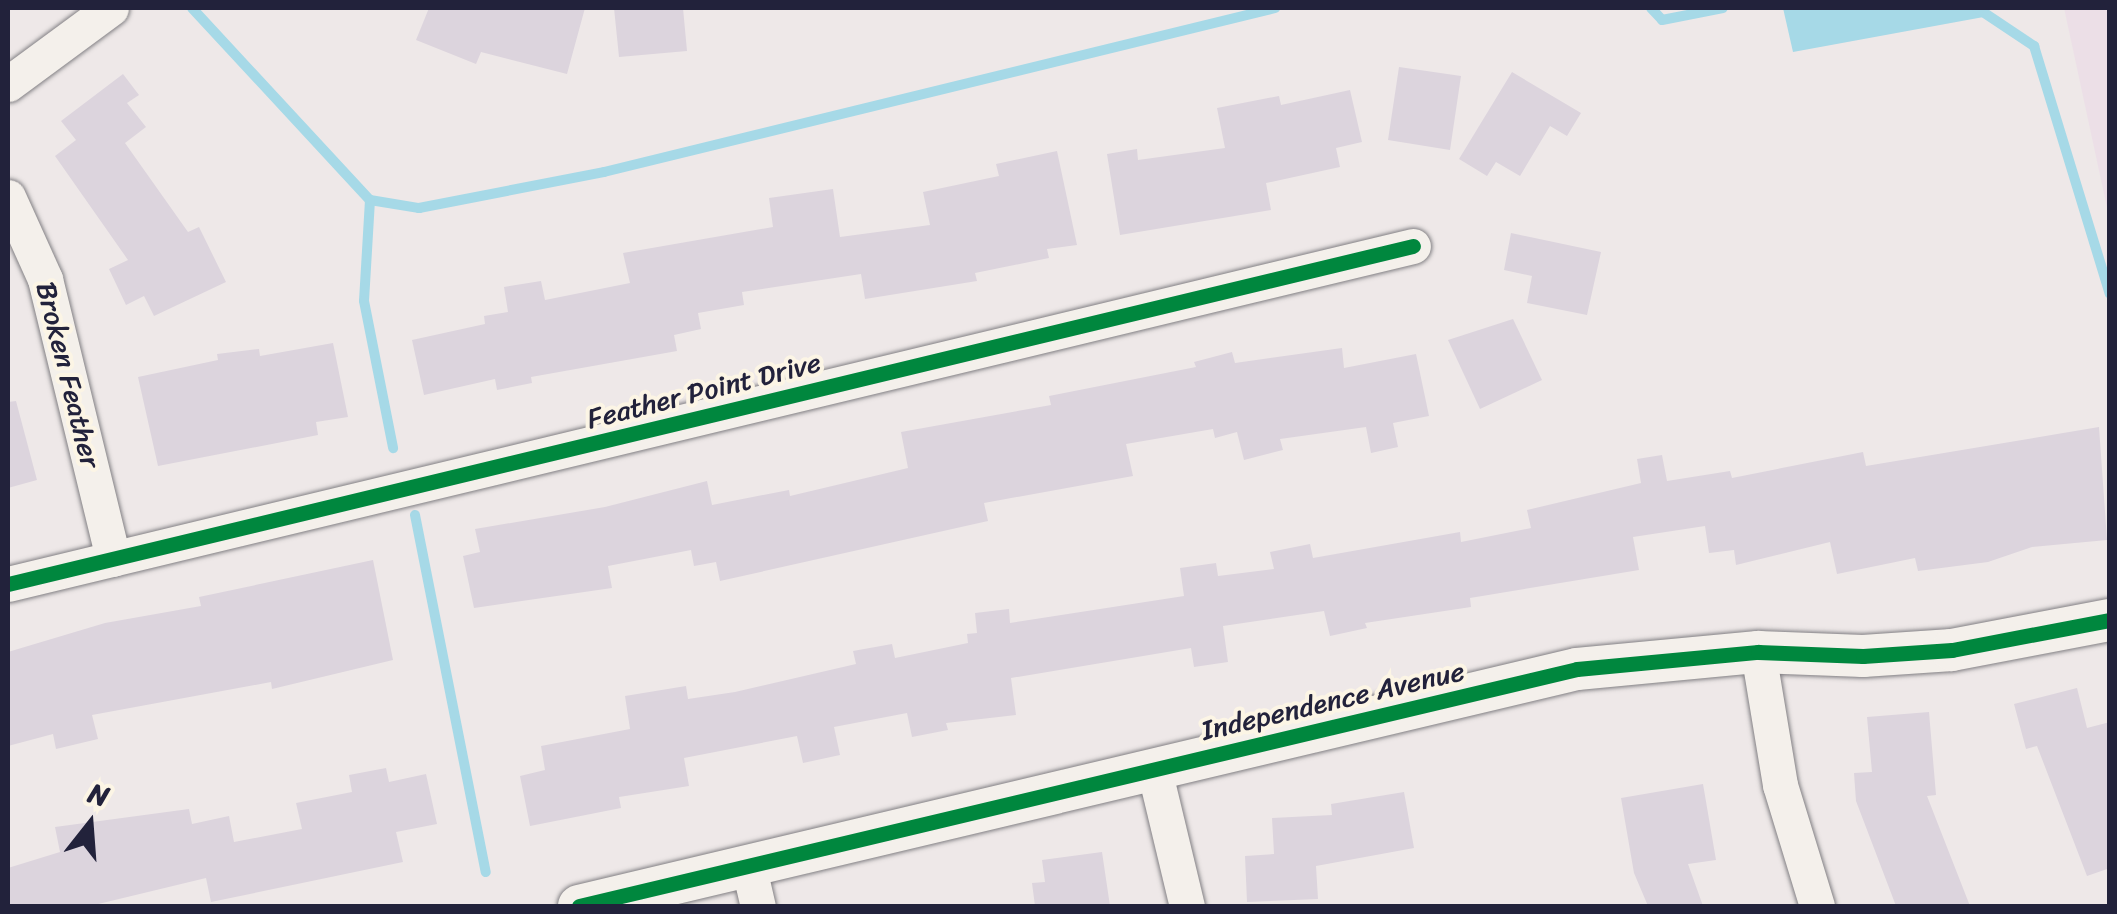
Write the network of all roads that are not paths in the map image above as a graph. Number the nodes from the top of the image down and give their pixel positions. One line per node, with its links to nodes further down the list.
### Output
1 (111, 8): 2 (street)
2 (8, 84)
3 (8, 197): 5 (street, Broken Feather)
4 (1412, 246): 5 (street, Feather Point Drive)
5 (113, 559): 6 (street, Feather Point Drive)
6 (8, 584)
7 (2110, 620): 8 (street, Independence Avenue)
8 (1758, 652): 9 (street, Independence Avenue); 13 (street)
9 (1154, 769): 10 (street, Independence Avenue); 12 (street)
10 (753, 887): 11 (street, Independence Avenue)
11 (579, 906)
12 (1187, 906)
13 (1817, 906)

